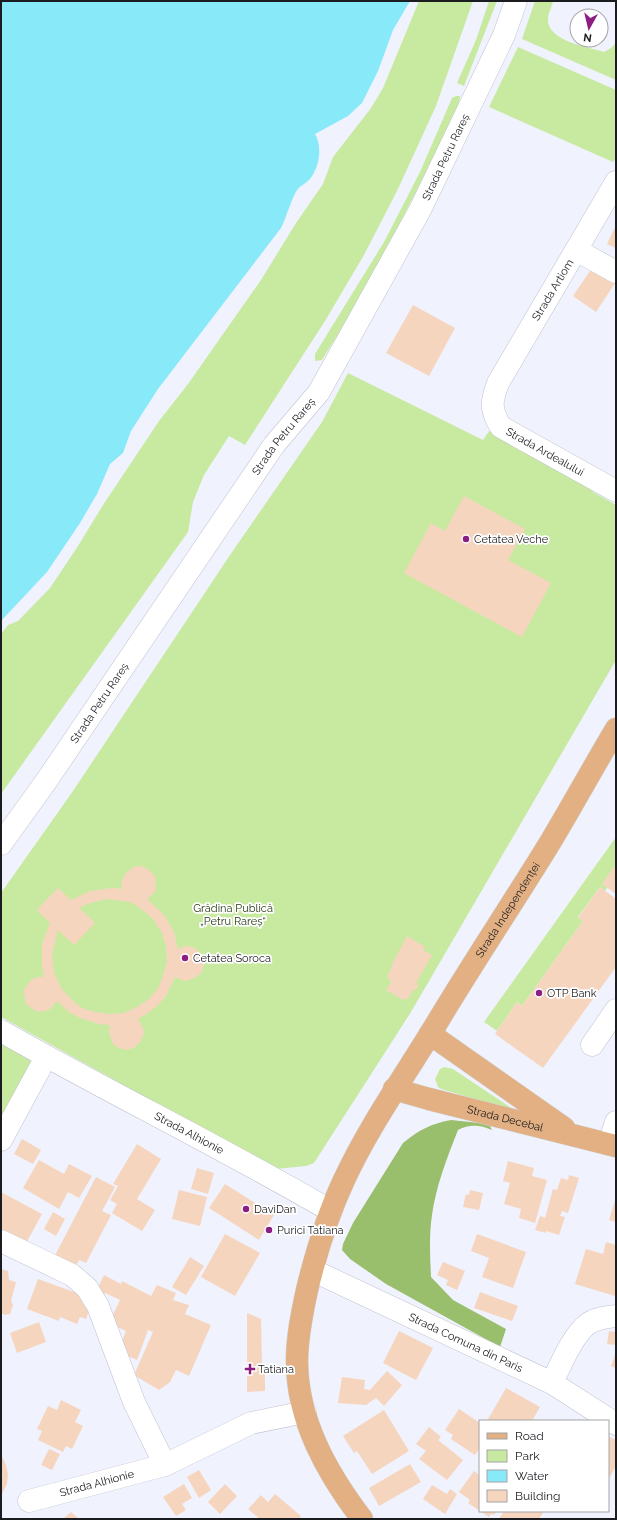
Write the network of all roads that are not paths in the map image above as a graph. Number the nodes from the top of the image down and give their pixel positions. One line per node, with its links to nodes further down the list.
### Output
1 (516, 1): 8 (street, Strada Petru Rareș)
2 (616, 182): 3 (street, Strada Artiom)
3 (576, 250): 4 (street); 5 (street, Strada Artiom)
4 (616, 272)
5 (492, 399): 6 (street, Strada Ardealului)
6 (616, 491)
7 (616, 729): 11 (main road, Strada Independenței)
8 (1, 844)
9 (616, 1010): 12 (street)
10 (1, 1031): 13 (street, Strada Alhionie)
11 (430, 1034): 14 (main road, Strada Independenței); 16 (main road)
12 (592, 1045)
13 (46, 1057): 17 (street); 19 (street, Strada Alhionie)
14 (394, 1089): 16 (main road, Strada Decebal); 19 (main road)
15 (616, 1122): 18 (street)
16 (575, 1135): 18 (main road, Strada Decebal)
17 (1, 1140)
18 (612, 1145)
19 (331, 1211): 21 (main road)
20 (1, 1240): 26 (street)
21 (312, 1270): 23 (street, Strada Comuna din Paris); 24 (main road)
22 (616, 1316): 23 (street)
23 (552, 1383): 25 (street, Strada Comuna din Paris)
24 (305, 1412): 26 (street, Strada Alhionie); 28 (main road)
25 (616, 1424)
26 (165, 1466): 27 (street, Strada Alhionie)
27 (29, 1501)
28 (362, 1519)

